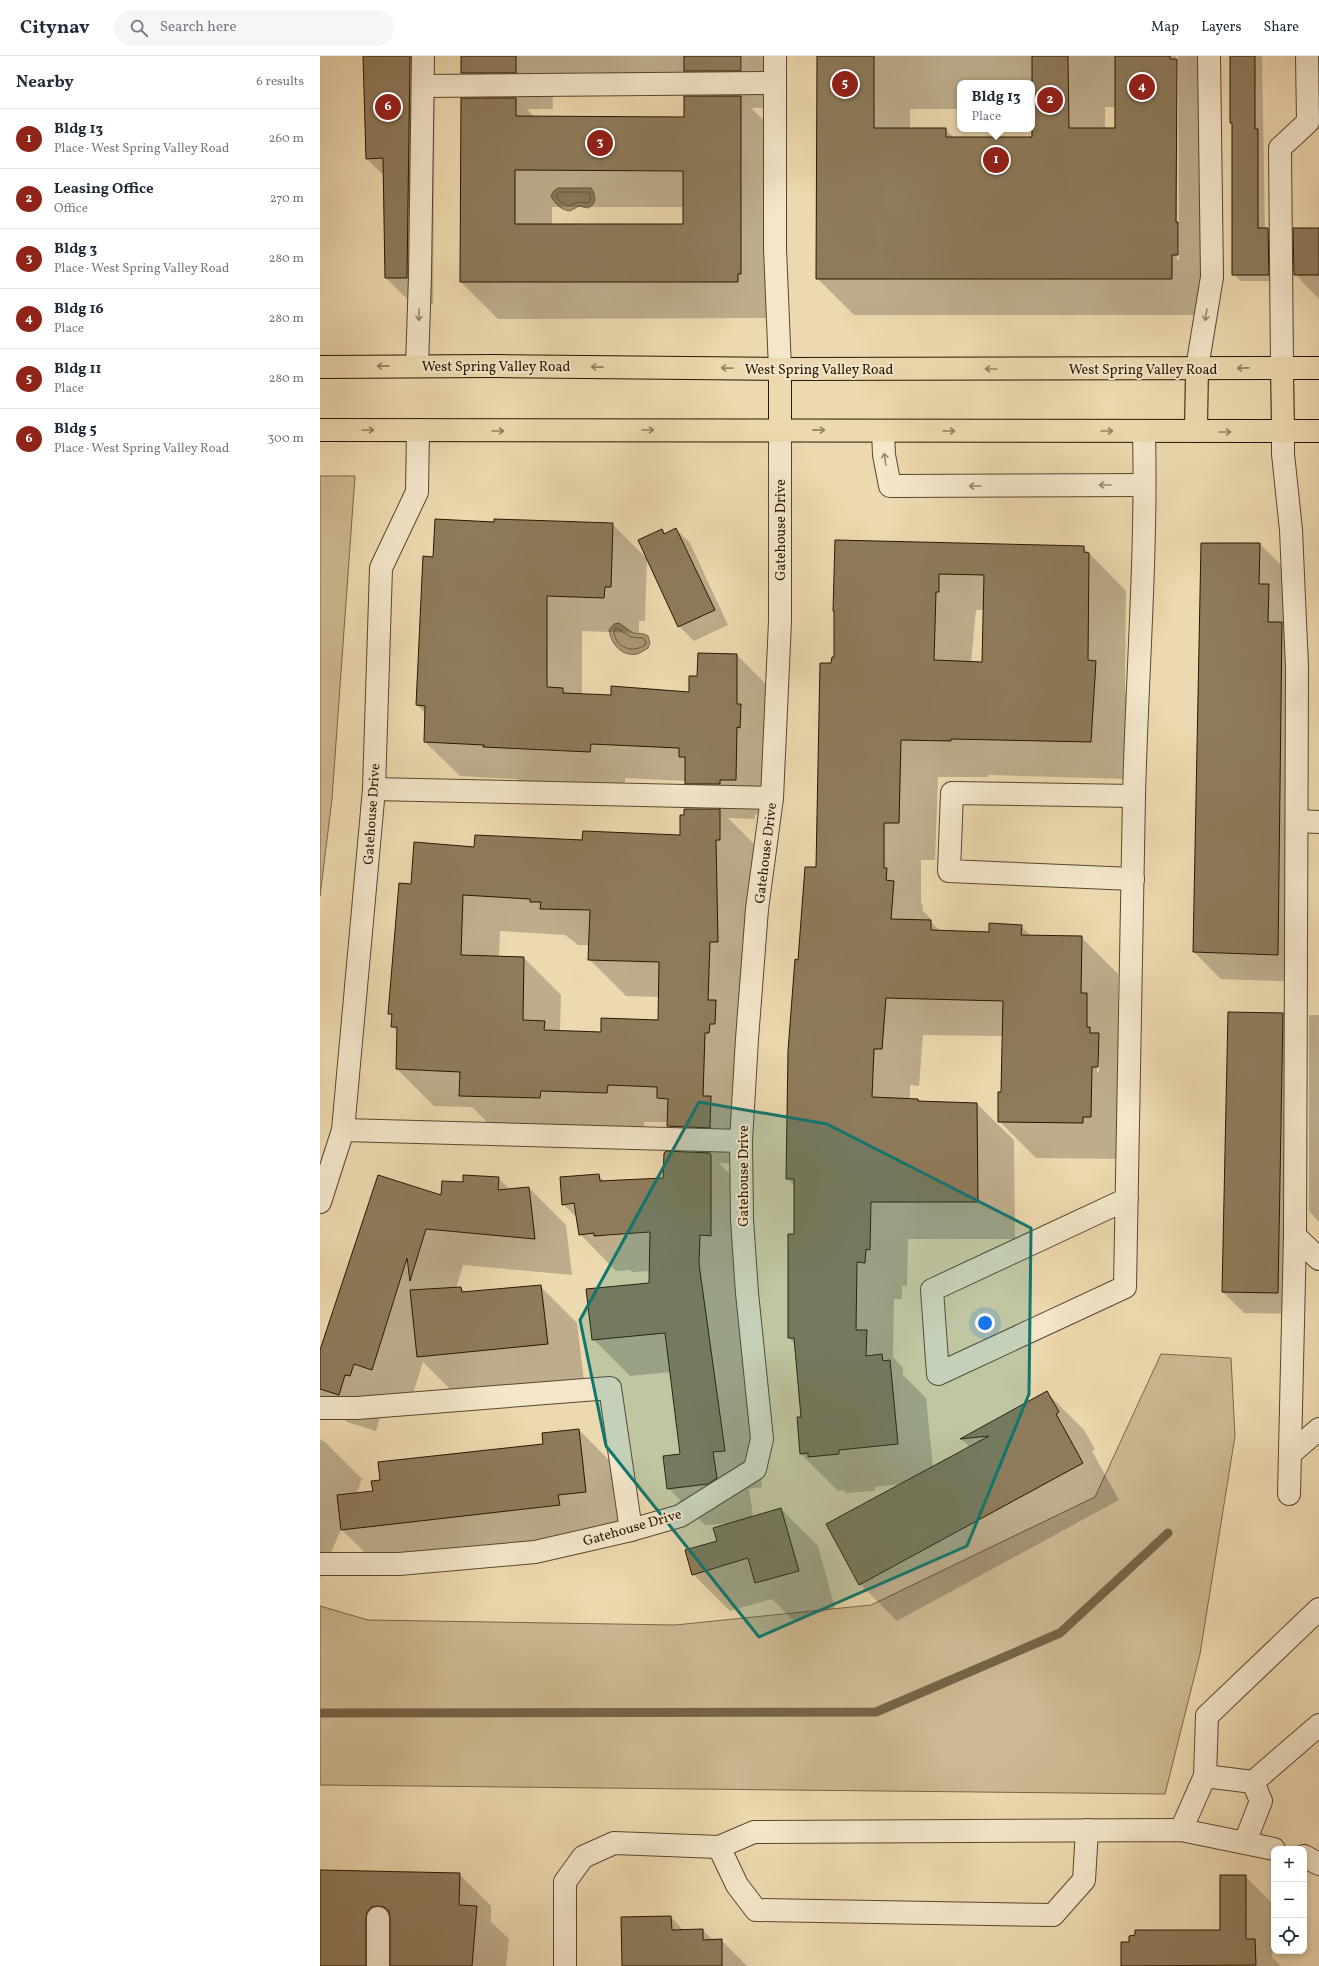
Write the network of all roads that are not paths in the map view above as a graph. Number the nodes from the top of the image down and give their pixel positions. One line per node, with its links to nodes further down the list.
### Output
1 (423, 56): 6 (lane)
2 (775, 56): 5 (lane)
3 (1209, 56): 9 (lane, one-way to 9)
4 (1308, 56): 10 (lane)
5 (774, 83): 6 (lane); 12 (lane)
6 (423, 86): 7 (lane, one-way to 7)
7 (416, 366): 8 (main road, West Spring Valley Road, one-way to 8); 12 (main road, West Spring Valley Road, one-way to 7)
8 (325, 367)
9 (1197, 368): 10 (main road, West Spring Valley Road, one-way to 9); 12 (main road, West Spring Valley Road, one-way to 12); 19 (main road)
10 (1282, 368): 11 (main road, West Spring Valley Road); 20 (main road)
11 (1319, 368)
12 (780, 369): 15 (main road)
13 (324, 430): 14 (main road, one-way to 14)
14 (418, 430): 15 (main road, one-way to 15); 22 (lane, Gatehouse Drive)
15 (780, 430): 16 (main road, one-way to 16); 24 (lane, Gatehouse Drive)
16 (883, 431): 17 (main road, one-way to 17); 21 (lane, one-way to 16)
17 (1144, 431): 19 (main road); 21 (lane)
18 (1319, 431): 20 (main road)
19 (1196, 432): 20 (main road, one-way to 20)
20 (1284, 432): 25 (lane)
21 (1144, 484): 23 (lane)
22 (374, 789): 24 (lane); 28 (lane, Gatehouse Drive)
23 (1134, 796): 27 (lane); 27 (lane)
24 (772, 798): 29 (lane, Gatehouse Drive)
25 (1297, 821): 26 (lane); 32 (lane)
26 (1319, 822)
27 (1132, 879): 30 (lane)
28 (343, 1130): 29 (lane); 31 (lane, Gatehouse Drive)
29 (741, 1141): 38 (lane, Gatehouse Drive)
30 (1127, 1199): 30 (lane)
31 (320, 1202)
32 (1295, 1236): 33 (lane); 36 (lane)
33 (1319, 1260)
34 (320, 1408): 38 (lane)
35 (1319, 1429): 36 (lane)
36 (1290, 1454): 37 (lane)
37 (1288, 1494)
38 (631, 1530): 39 (lane, Gatehouse Drive)
39 (320, 1564)
40 (1319, 1609): 42 (lane)
41 (1319, 1725): 43 (lane)
42 (1205, 1776): 43 (lane); 45 (lane)
43 (1252, 1782): 46 (lane)
44 (1087, 1830): 45 (lane); 47 (lane); 47 (lane)
45 (1181, 1830): 46 (lane)
46 (1245, 1842): 48 (lane)
47 (719, 1848): 53 (lane)
48 (1271, 1848)
49 (1307, 1858): 50 (lane)
50 (1319, 1864)
51 (378, 1918): 52 (lane)
52 (378, 1966)
53 (565, 1966)

